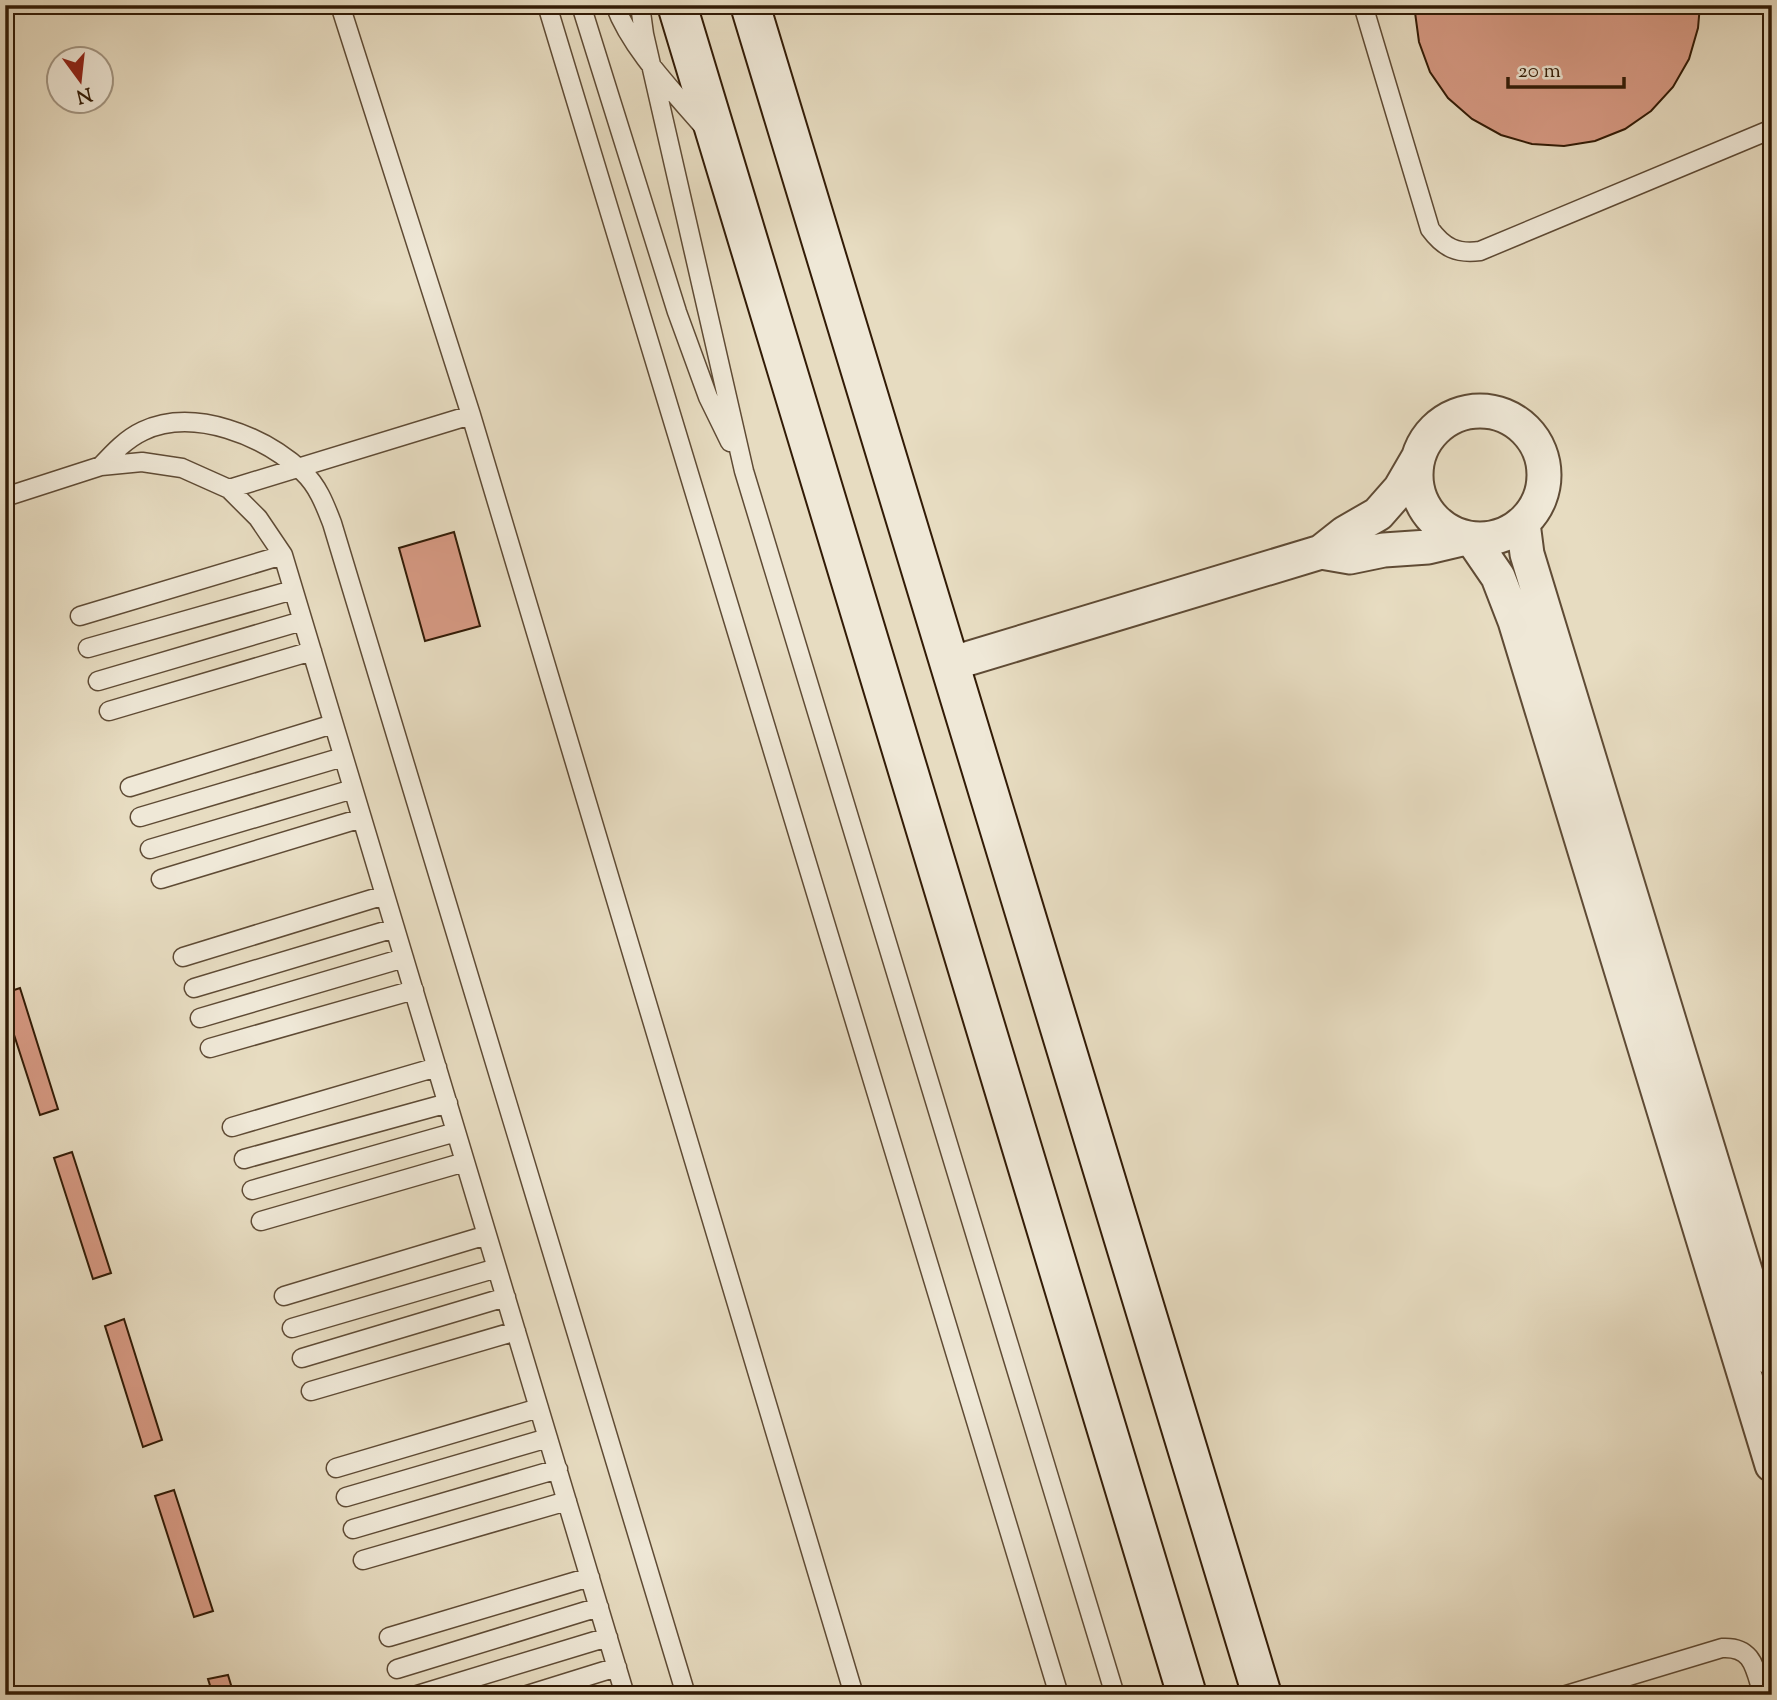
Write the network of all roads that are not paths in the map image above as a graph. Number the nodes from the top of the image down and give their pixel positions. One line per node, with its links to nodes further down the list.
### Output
1 (340, 5): 12 (lane)
2 (547, 5): 84 (lane)
3 (581, 5): 16 (lane)
4 (615, 5): 9 (lane)
5 (640, 5): 9 (lane)
6 (677, 5): 11 (street)
7 (750, 5): 28 (street)
8 (1363, 5): 10 (lane)
9 (651, 66): 11 (lane); 16 (lane)
10 (1772, 129)
11 (719, 145): 86 (street)
12 (471, 415): 15 (lane); 83 (lane)
13 (1418, 458): 19 (street); 20 (street); 21 (street)
14 (102, 466): 15 (lane); 17 (lane); 18 (lane)
15 (298, 468): 17 (lane); 82 (lane)
16 (744, 471): 85 (lane)
17 (229, 489): 22 (lane)
18 (5, 496)
19 (1523, 523): 20 (street); 62 (street)
20 (1469, 538): 21 (street); 66 (street)
21 (1321, 552): 28 (street)
22 (283, 555): 23 (lane); 24 (lane)
23 (293, 590): 25 (lane); 26 (lane)
24 (80, 616)
25 (302, 621): 27 (lane); 29 (lane)
26 (88, 648)
27 (312, 651): 30 (lane); 31 (lane)
28 (950, 664): 87 (street)
29 (98, 681)
30 (109, 711)
31 (333, 724): 32 (lane); 33 (lane)
32 (343, 757): 34 (lane); 35 (lane)
33 (130, 787)
34 (353, 789): 36 (lane); 37 (lane)
35 (140, 817)
36 (362, 818): 38 (lane); 39 (lane)
37 (150, 849)
38 (161, 879)
39 (385, 895): 40 (lane); 41 (lane)
40 (395, 928): 42 (lane); 43 (lane)
41 (183, 957)
42 (404, 958): 44 (lane); 45 (lane)
43 (194, 988)
44 (414, 990): 46 (lane); 47 (lane)
45 (200, 1018)
46 (210, 1048)
47 (437, 1068): 48 (lane); 49 (lane)
48 (448, 1103): 50 (lane); 51 (lane)
49 (232, 1127)
50 (456, 1132): 52 (lane); 53 (lane)
51 (244, 1159)
52 (465, 1162): 54 (lane); 55 (lane)
53 (252, 1190)
54 (261, 1221)
55 (487, 1235): 56 (lane); 57 (lane)
56 (497, 1268): 58 (lane); 59 (lane)
57 (284, 1296)
58 (506, 1297): 60 (lane); 61 (lane)
59 (292, 1328)
60 (516, 1331): 63 (lane); 64 (lane)
61 (302, 1358)
62 (1772, 1359)
63 (311, 1391)
64 (539, 1408): 65 (lane); 67 (lane)
65 (548, 1438): 68 (lane); 69 (lane)
66 (1772, 1465)
67 (336, 1468)
68 (558, 1469): 70 (lane); 71 (lane)
69 (346, 1497)
70 (567, 1501): 72 (lane); 73 (lane)
71 (353, 1529)
72 (363, 1560)
73 (590, 1577): 74 (lane); 75 (lane)
74 (600, 1608): 76 (lane); 78 (lane)
75 (388, 1637)
76 (608, 1637): 77 (lane); 79 (lane)
77 (617, 1667): 80 (lane); 81 (lane)
78 (397, 1669)
79 (417, 1695)
80 (527, 1695)
81 (625, 1695)
82 (686, 1695)
83 (854, 1695)
84 (1059, 1695)
85 (1115, 1695)
86 (1187, 1695)
87 (1262, 1695)
88 (1566, 1695): 89 (lane)
89 (1763, 1695)

